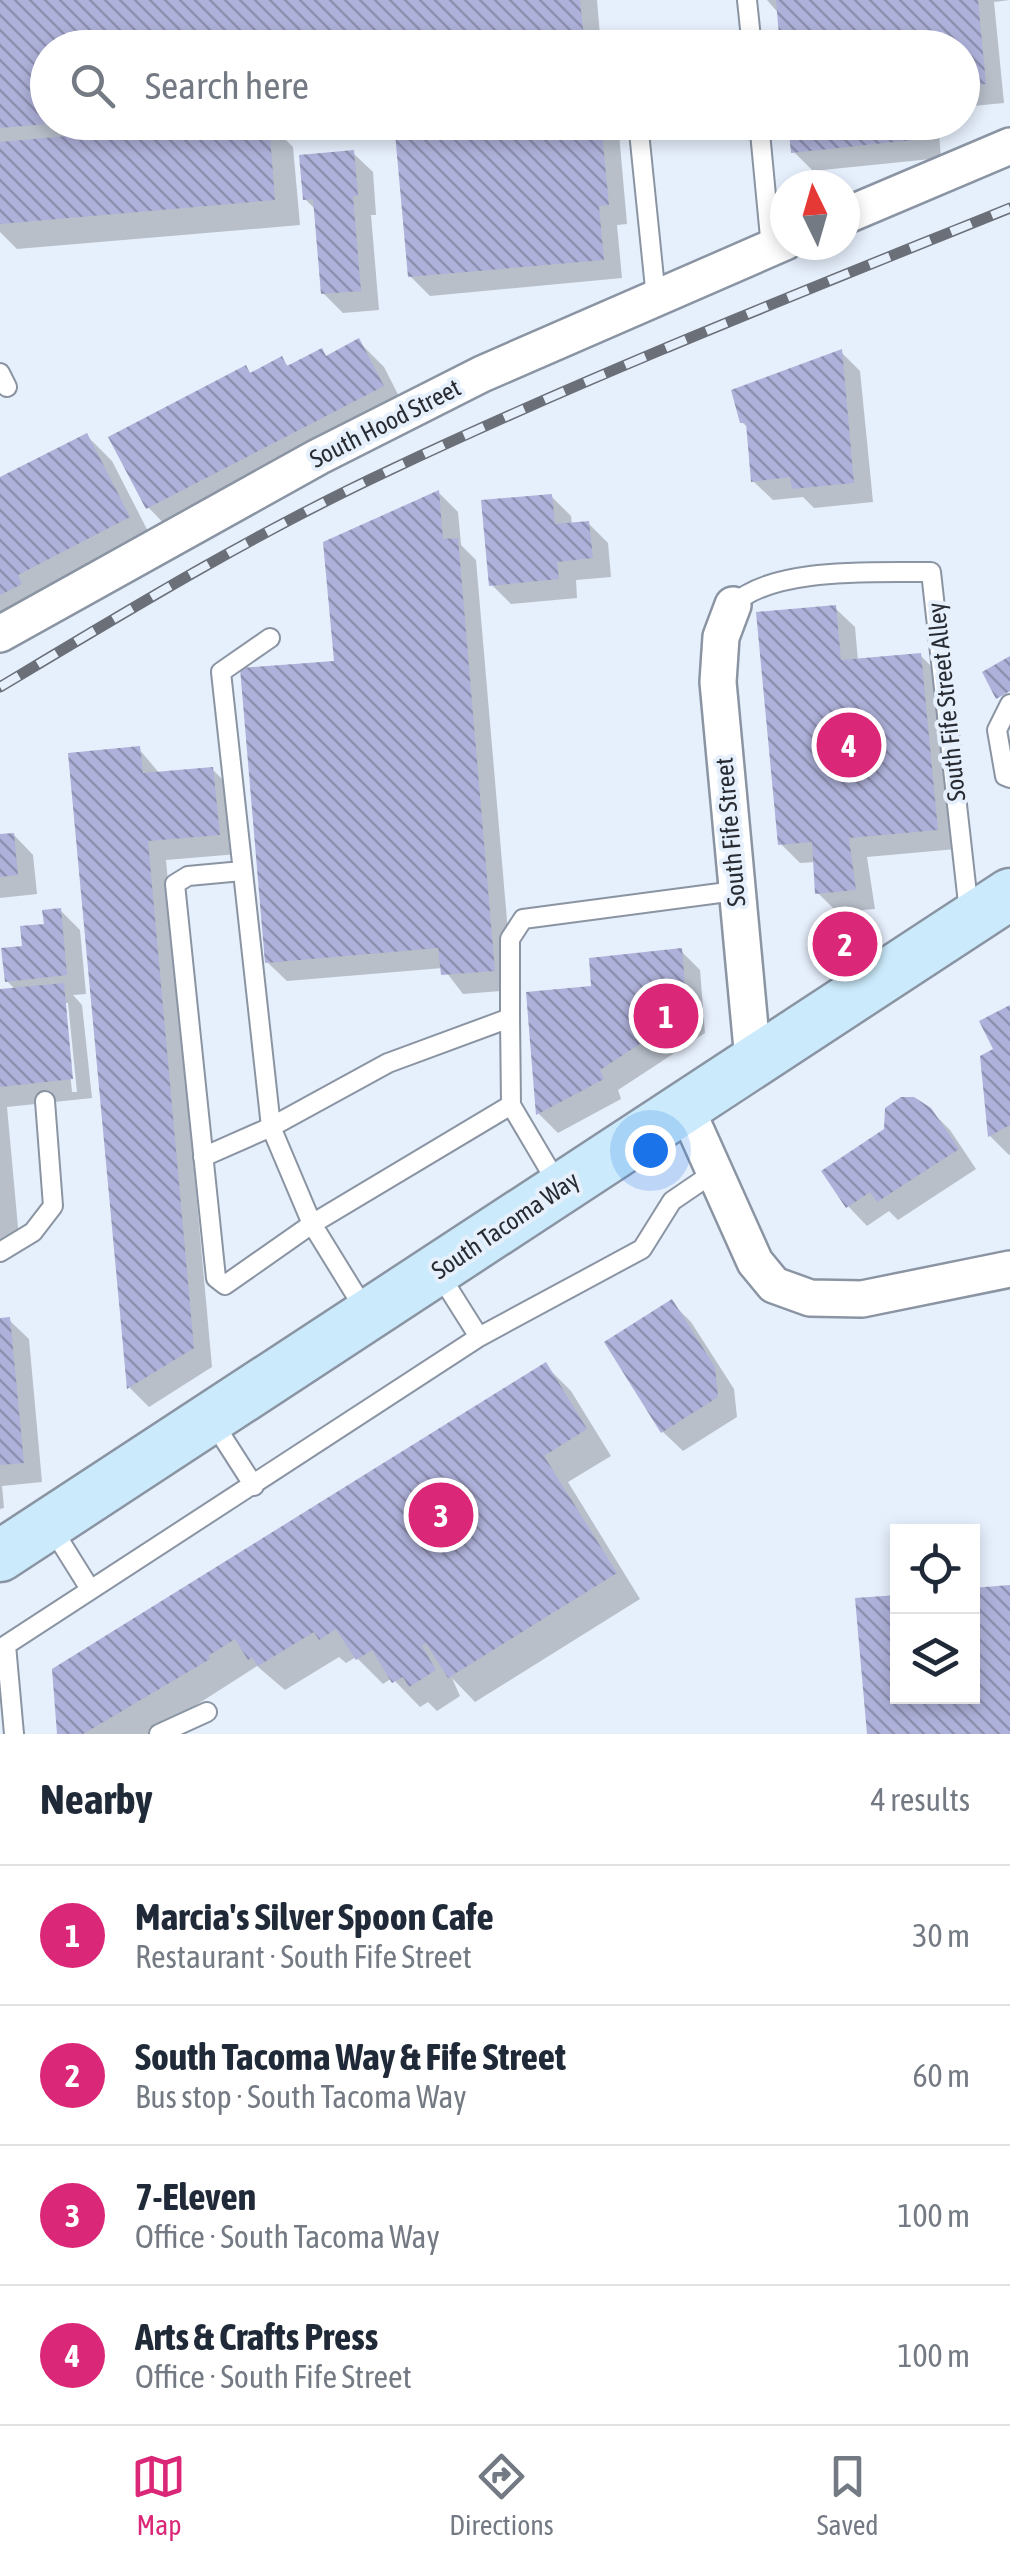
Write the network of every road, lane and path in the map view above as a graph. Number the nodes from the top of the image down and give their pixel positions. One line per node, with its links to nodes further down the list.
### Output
1 (747, 0): 2 (lane)
2 (750, 30)
3 (640, 140): 9 (lane)
4 (762, 140): 6 (lane)
5 (1010, 146): 7 (street)
6 (770, 193)
7 (860, 210)
8 (770, 248): 9 (street, South Hood Street)
9 (656, 298): 11 (street, South Hood Street)
10 (733, 605): 16 (street, South Fife Street); 17 (lane, South Fife Street Alley)
11 (0, 634)
12 (270, 638): 15 (lane)
13 (1010, 704): 14 (lane)
14 (1010, 778)
15 (242, 872): 23 (lane); 24 (lane)
16 (735, 891): 18 (lane); 19 (street, South Fife Street)
17 (990, 906): 19 (main road, South Tacoma Way)
18 (510, 1018): 21 (lane); 23 (lane)
19 (753, 1060): 22 (main road, South Tacoma Way)
20 (44, 1101): 28 (lane)
21 (510, 1106): 26 (lane); 27 (lane)
22 (686, 1106): 25 (street); 26 (main road, South Tacoma Way)
23 (271, 1127): 24 (lane); 27 (lane)
24 (203, 1157): 27 (lane)
25 (716, 1171): 29 (street); 32 (lane)
26 (560, 1188): 30 (main road, South Tacoma Way)
27 (312, 1224): 31 (lane)
28 (0, 1252)
29 (1010, 1269)
30 (438, 1272): 31 (main road, South Tacoma Way); 32 (lane)
31 (368, 1316): 33 (main road, South Tacoma Way)
32 (480, 1337): 34 (lane)
33 (210, 1418): 34 (lane); 35 (main road, South Tacoma Way)
34 (254, 1486): 37 (lane)
35 (50, 1524): 36 (main road, South Tacoma Way); 37 (lane)
36 (0, 1556)
37 (90, 1589): 38 (lane)
38 (6, 1704): 40 (lane)
39 (207, 1712): 41 (lane)
40 (14, 1734)
41 (159, 1734)

